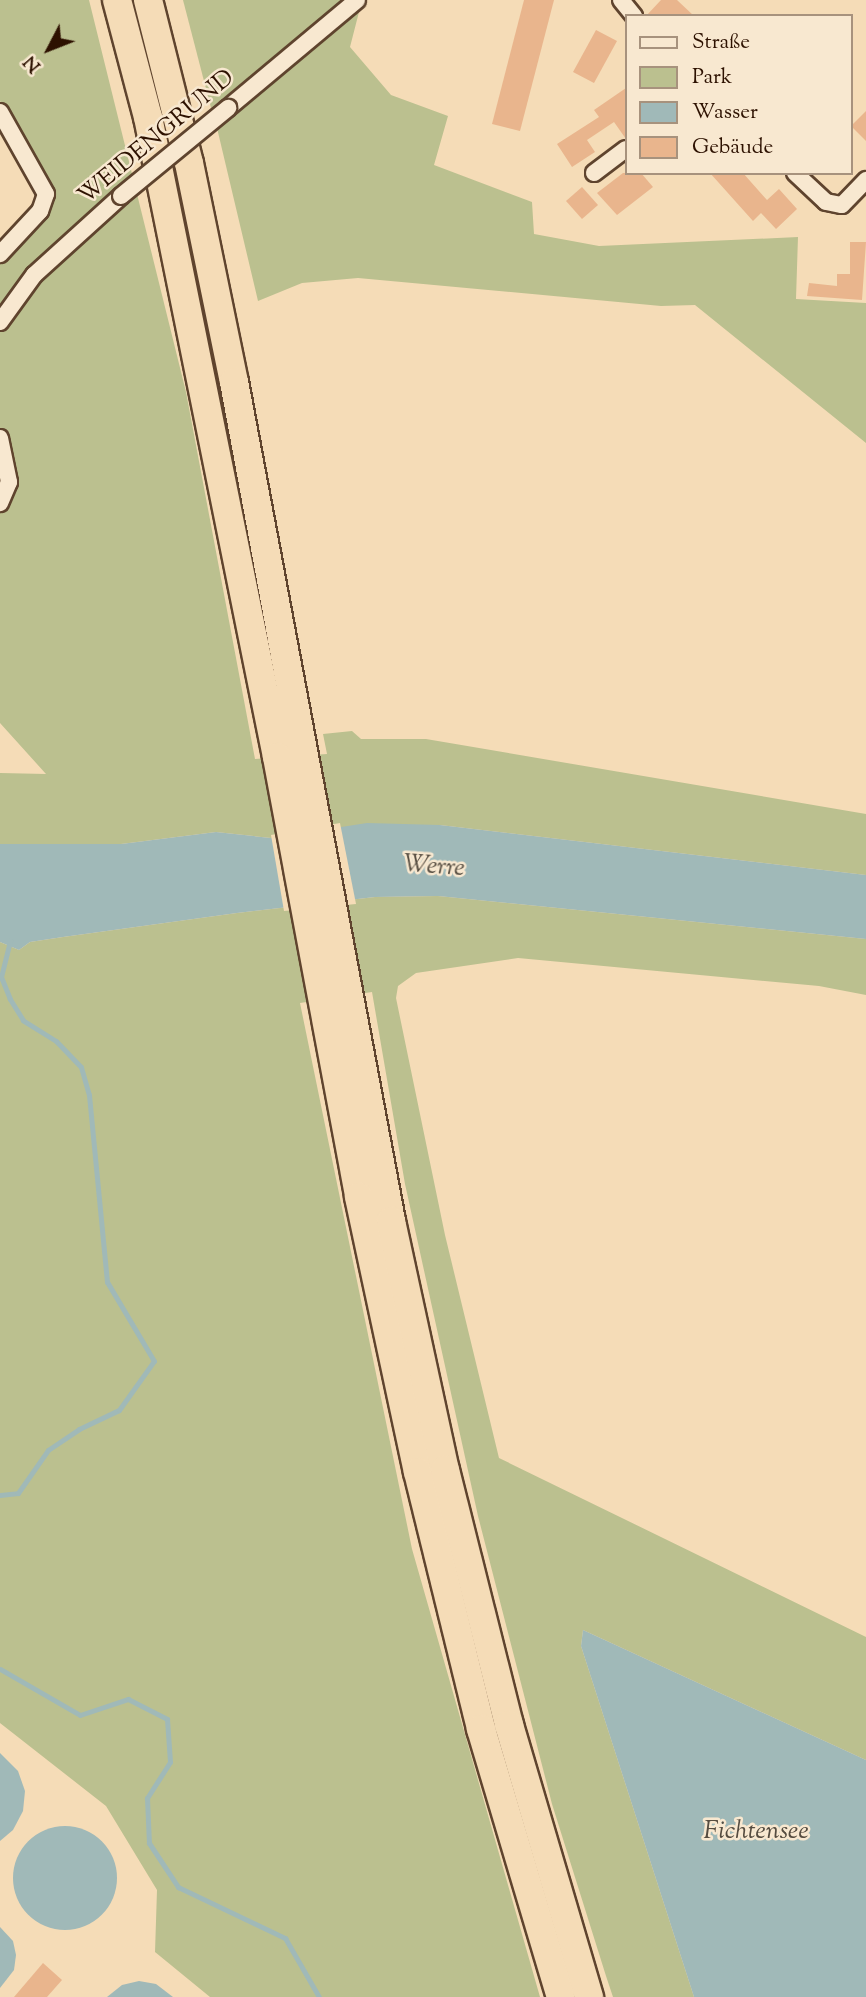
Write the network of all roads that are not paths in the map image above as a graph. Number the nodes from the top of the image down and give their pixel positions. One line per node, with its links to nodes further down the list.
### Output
1 (117, 0): 13 (highway)
2 (148, 0): 13 (highway)
3 (357, 0): 10 (street, WEIDENGRUND, bridge)
4 (0, 111): 9 (street, WEIDENGRUND)
5 (624, 150): 6 (street)
6 (594, 173)
7 (797, 175): 8 (street)
8 (866, 180)
9 (0, 254)
10 (0, 322)
11 (0, 438): 12 (street)
12 (0, 503)
13 (290, 756): 14 (highway)
14 (335, 997): 15 (highway); 16 (highway)
15 (561, 1997)
16 (589, 1997)

